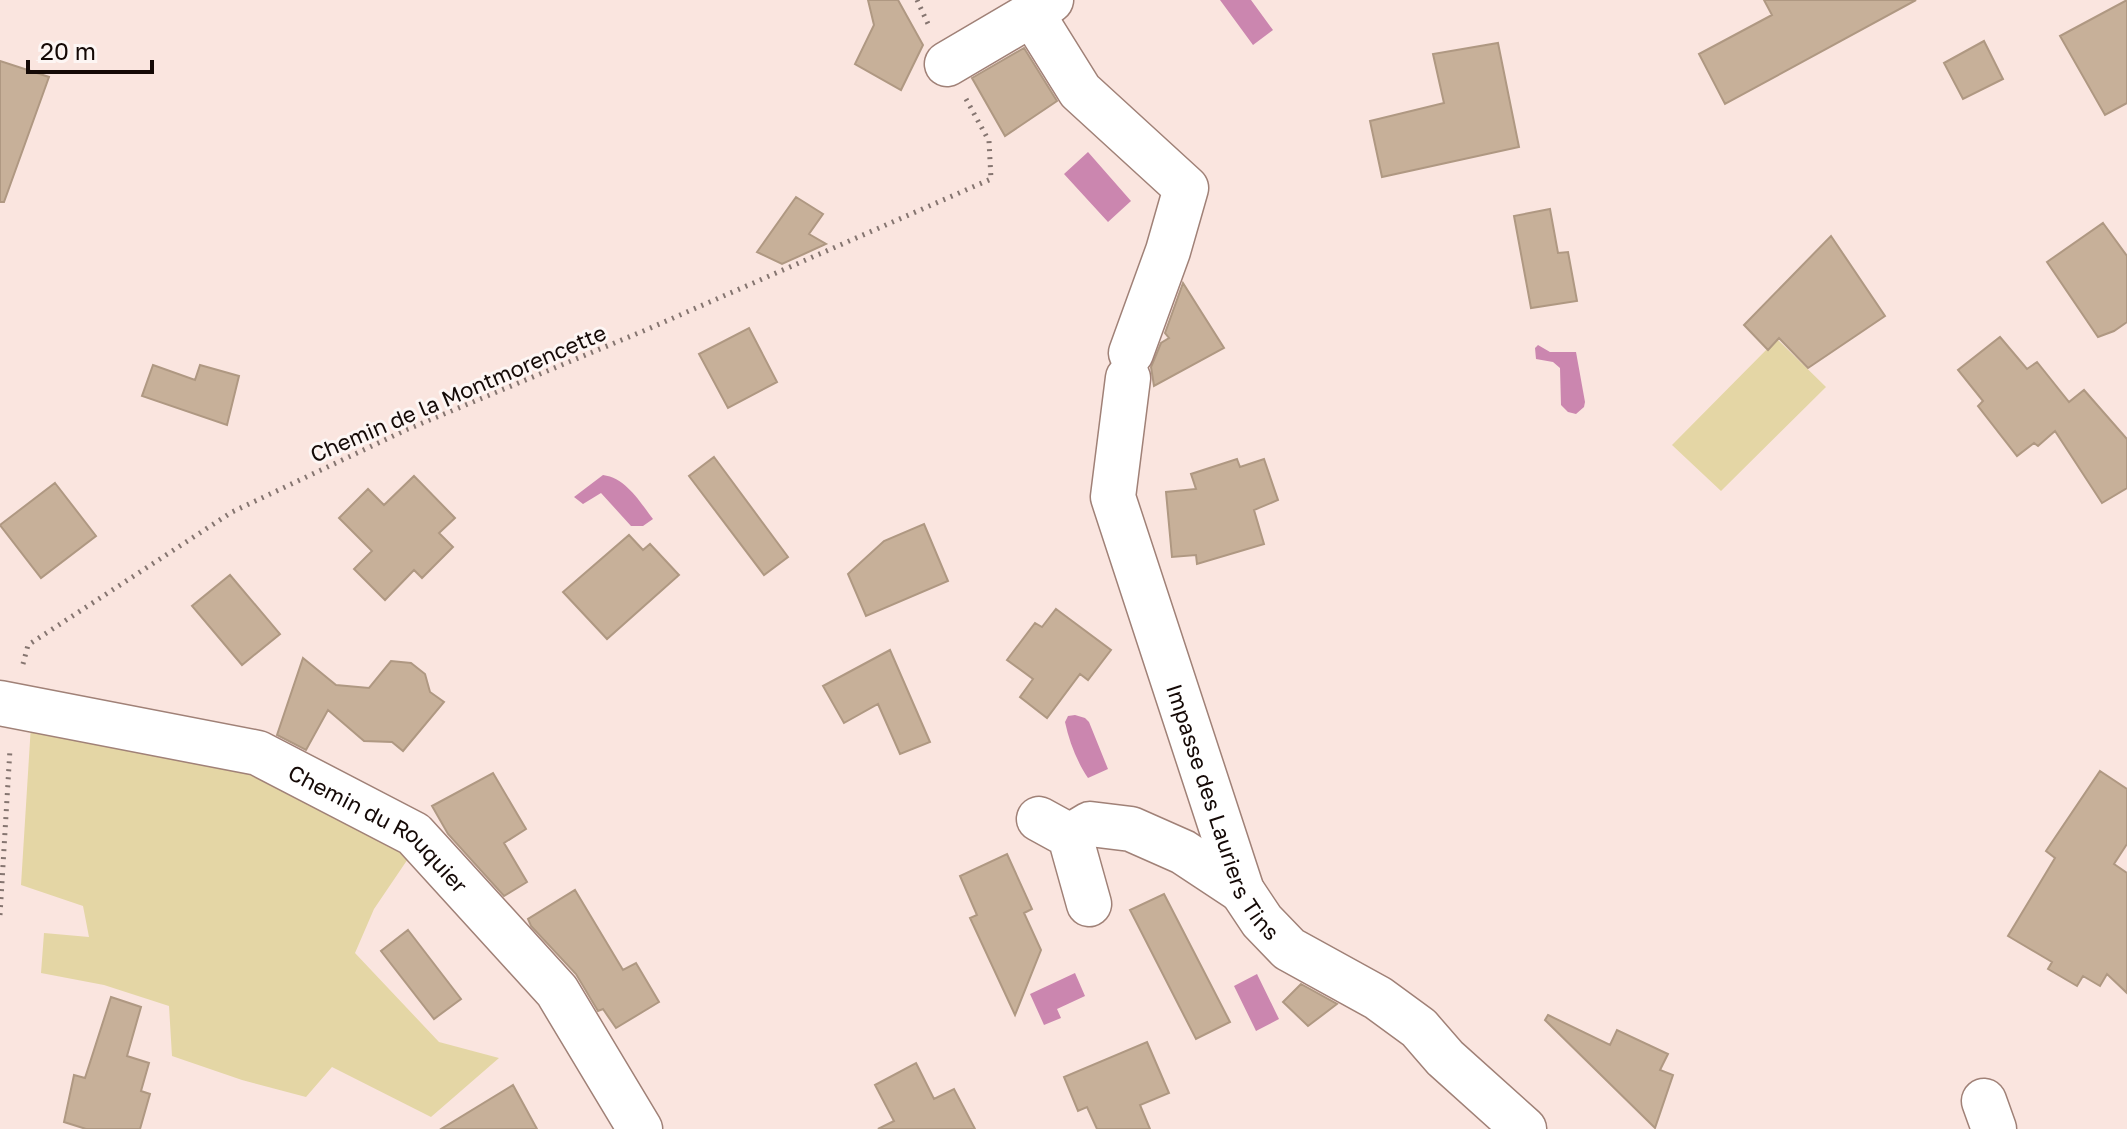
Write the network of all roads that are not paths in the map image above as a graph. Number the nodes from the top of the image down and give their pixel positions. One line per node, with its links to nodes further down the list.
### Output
1 (1041, 7): 2 (street); 4 (street, Impasse des Lauriers Tins)
2 (947, 64)
3 (6, 704): 6 (street, Chemin du Rouquier)
4 (1242, 891): 5 (street); 7 (street, Impasse des Lauriers Tins)
5 (1089, 904)
6 (640, 1129)
7 (1524, 1129)

